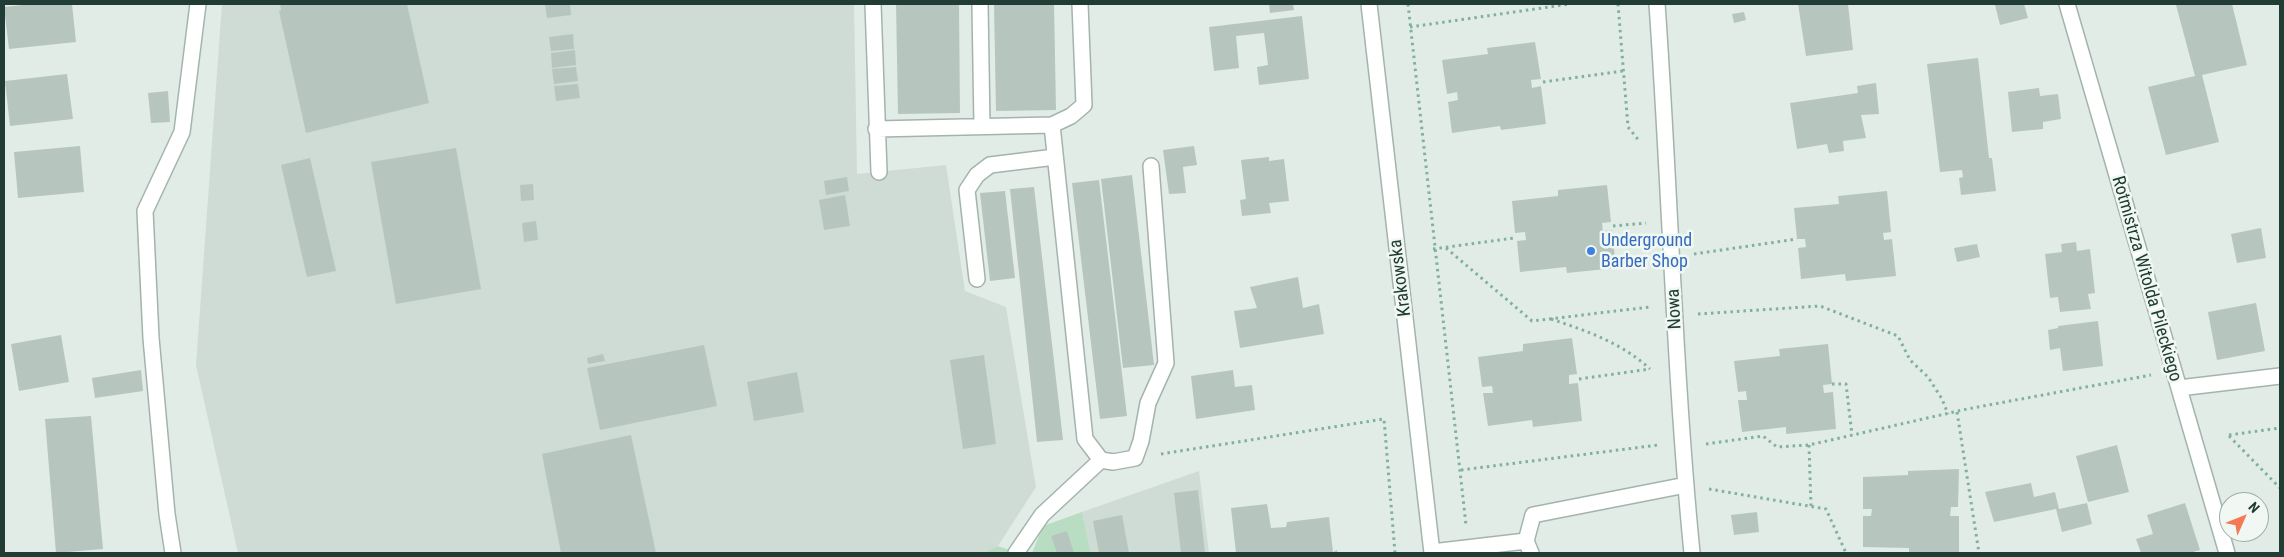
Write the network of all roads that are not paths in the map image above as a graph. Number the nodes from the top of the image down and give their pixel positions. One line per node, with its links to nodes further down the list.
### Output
1 (198, 4): 20 (street)
2 (873, 4): 10 (street)
3 (980, 4): 9 (street)
4 (1080, 4): 8 (street)
5 (1369, 4): 22 (street, Krakowska)
6 (1657, 4): 18 (street, Nowa)
7 (2067, 4): 16 (street, Rotmistrza Witolda Pileckiego)
8 (1052, 125): 9 (street); 11 (street)
9 (982, 126): 10 (street)
10 (876, 129): 13 (street)
11 (1055, 157): 14 (street); 17 (street)
12 (1151, 166): 17 (street)
13 (879, 172)
14 (977, 279)
15 (2280, 376): 16 (street)
16 (2179, 388): 24 (street, Rotmistrza Witolda Pileckiego)
17 (1101, 460): 21 (street)
18 (1686, 485): 19 (street); 23 (street, Nowa)
19 (1529, 547): 22 (street)
20 (172, 553)
21 (1016, 553)
22 (1432, 553)
23 (1692, 553)
24 (2227, 553)

